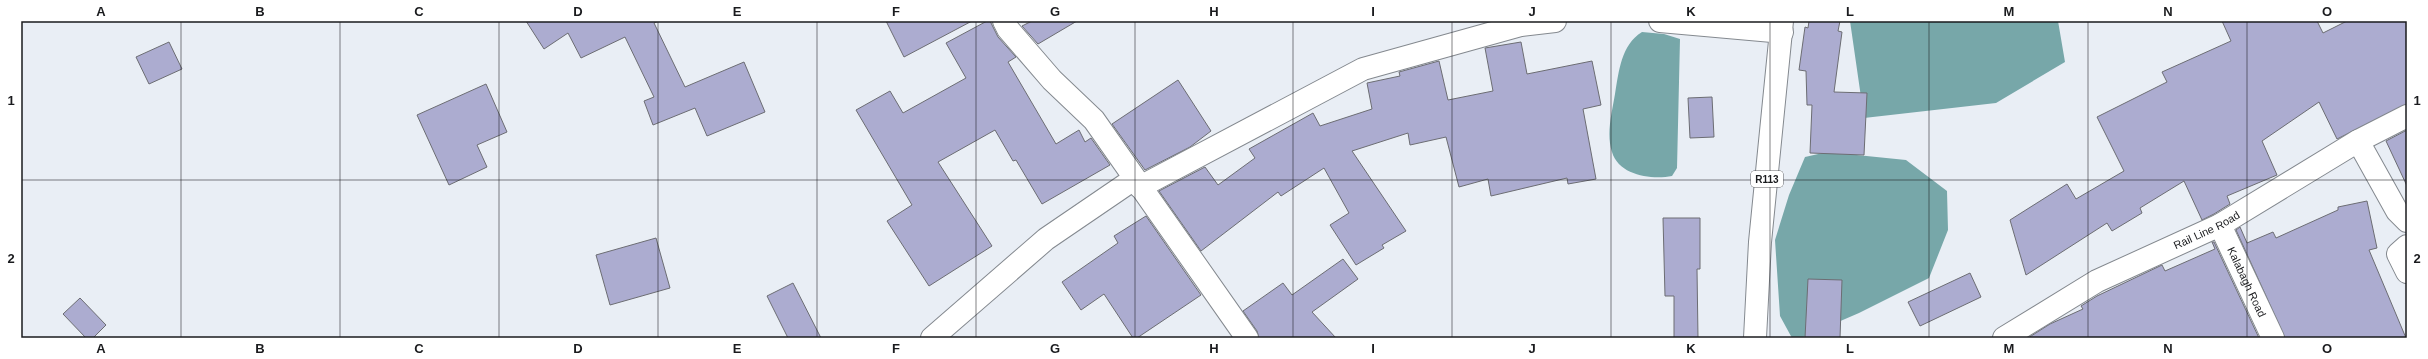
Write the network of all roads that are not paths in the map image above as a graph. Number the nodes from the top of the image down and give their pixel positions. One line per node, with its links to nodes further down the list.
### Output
1 (1004, 21): 7 (street)
2 (1555, 21): 7 (street)
3 (1660, 21): 4 (street)
4 (1782, 26): 14 (street, R113)
5 (2407, 116): 6 (street, Rail Line Road)
6 (2358, 141): 8 (street); 9 (street, Rail Line Road)
7 (1137, 183): 12 (street); 13 (street)
8 (2407, 221)
9 (2220, 225): 15 (street, Rail Line Road); 16 (street, Kalabagh Road)
10 (2407, 246): 11 (street)
11 (2407, 272)
12 (932, 338)
13 (1247, 338)
14 (1755, 338)
15 (2004, 338)
16 (2273, 338)

